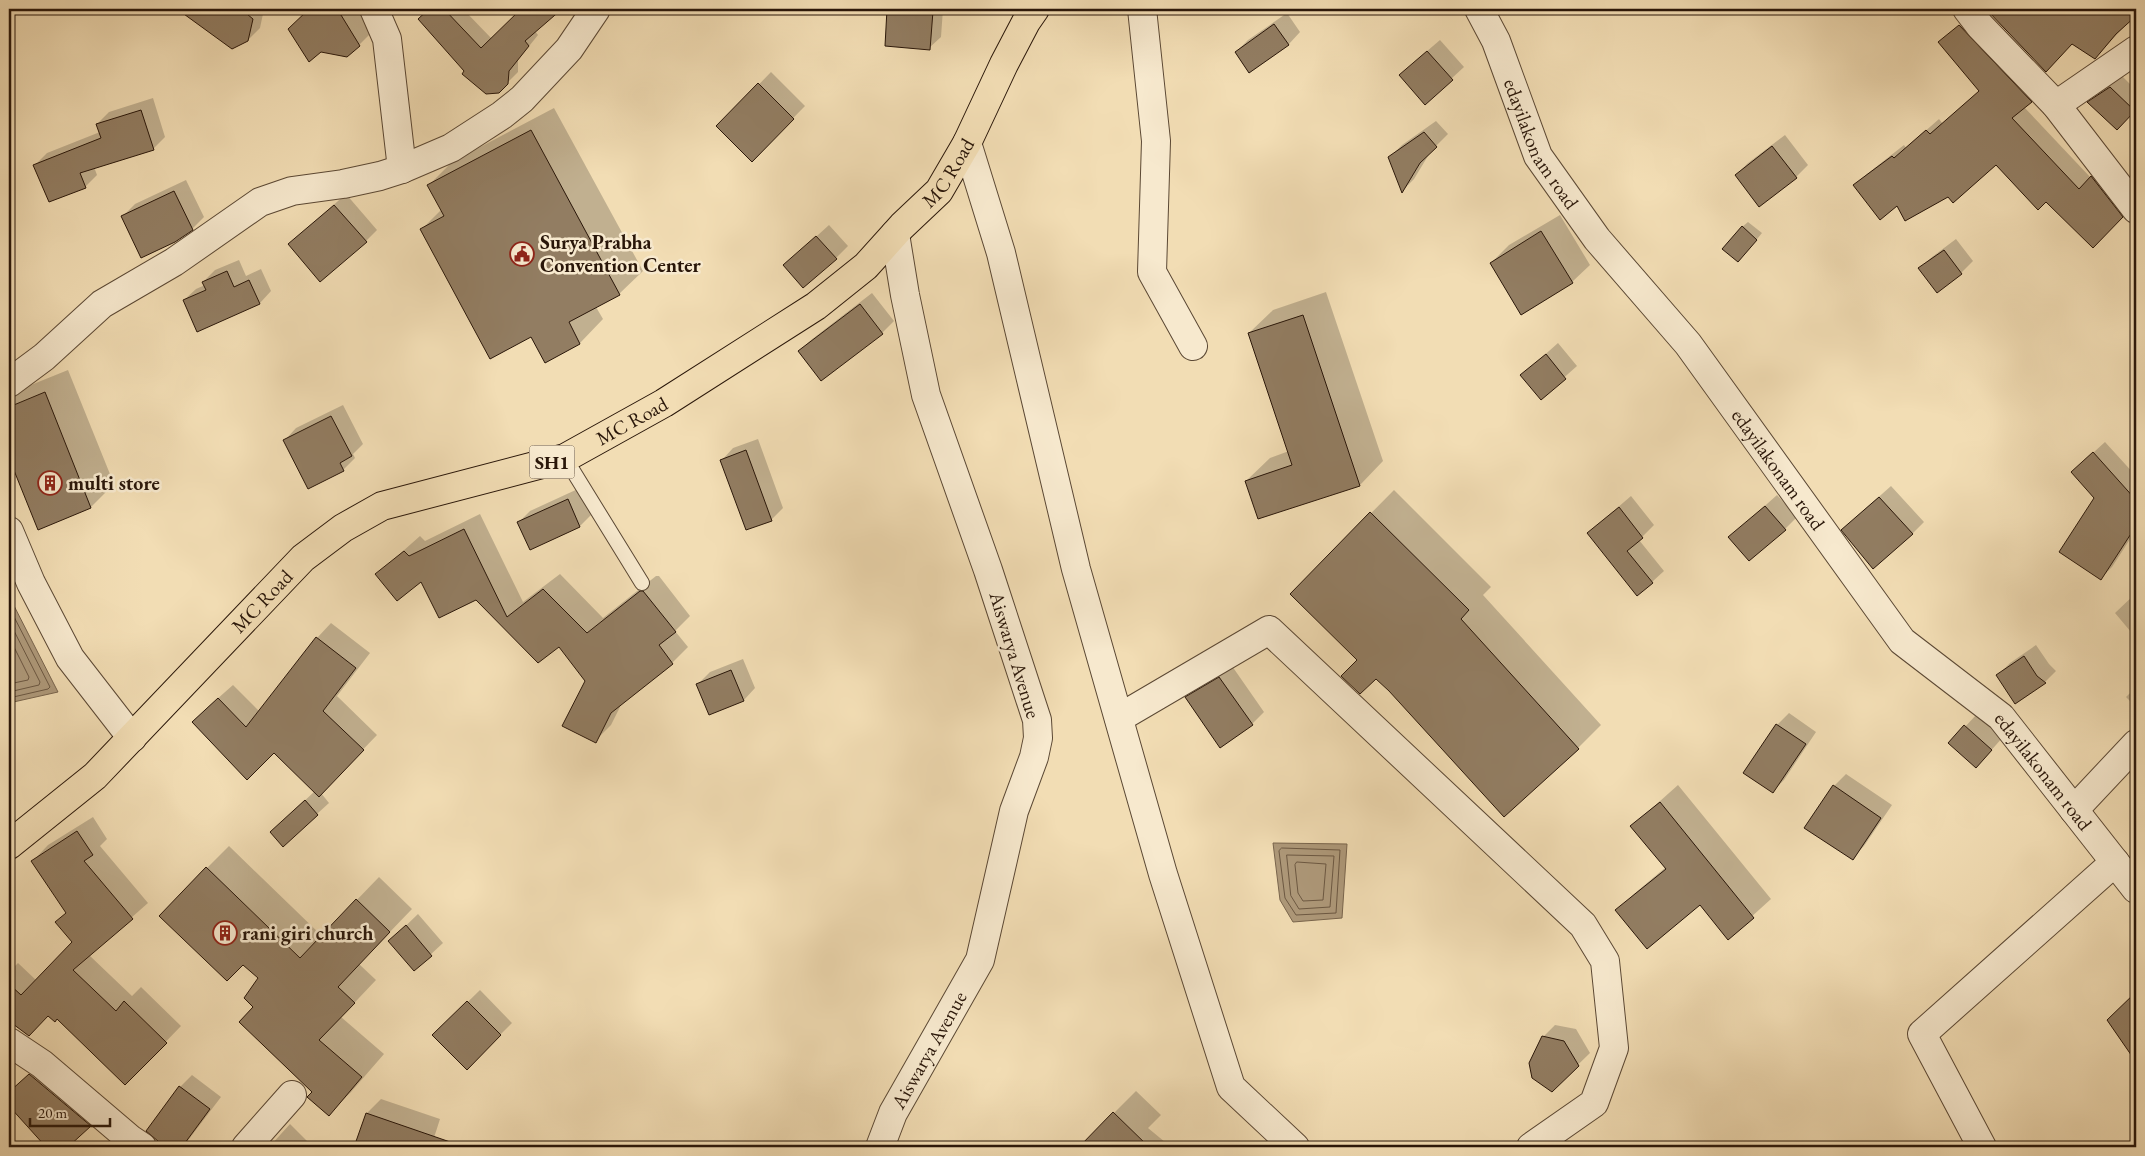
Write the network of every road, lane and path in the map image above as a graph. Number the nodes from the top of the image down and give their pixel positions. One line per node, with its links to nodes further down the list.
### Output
1 (374, 9): 10 (street)
2 (596, 9): 10 (street)
3 (1035, 9): 9 (main road, MC Road / SH1)
4 (1142, 9): 13 (street)
5 (1479, 9): 21 (street, edayilakonam road)
6 (1967, 9): 8 (street)
7 (2136, 50): 8 (street)
8 (2056, 105): 11 (street)
9 (967, 143): 12 (main road, MC Road / SH1); 18 (street)
10 (402, 169): 14 (street)
11 (2136, 209)
12 (895, 234): 15 (main road, MC Road / SH1); 29 (street, Aiswarya Avenue)
13 (1193, 346)
14 (9, 382)
15 (565, 458): 17 (lane); 19 (main road, MC Road / SH1)
16 (9, 530): 19 (street)
17 (642, 582)
18 (1119, 718): 30 (street); 31 (street)
19 (132, 738): 22 (main road, MC Road / SH1)
20 (2136, 744): 21 (street)
21 (2074, 810): 23 (street, edayilakonam road)
22 (9, 845)
23 (2116, 862): 24 (street, edayilakonam road); 32 (street)
24 (2136, 888)
25 (9, 1042): 27 (street)
26 (292, 1096): 28 (street)
27 (131, 1144)
28 (246, 1147)
29 (880, 1147)
30 (1294, 1147)
31 (1531, 1147)
32 (1982, 1147)

